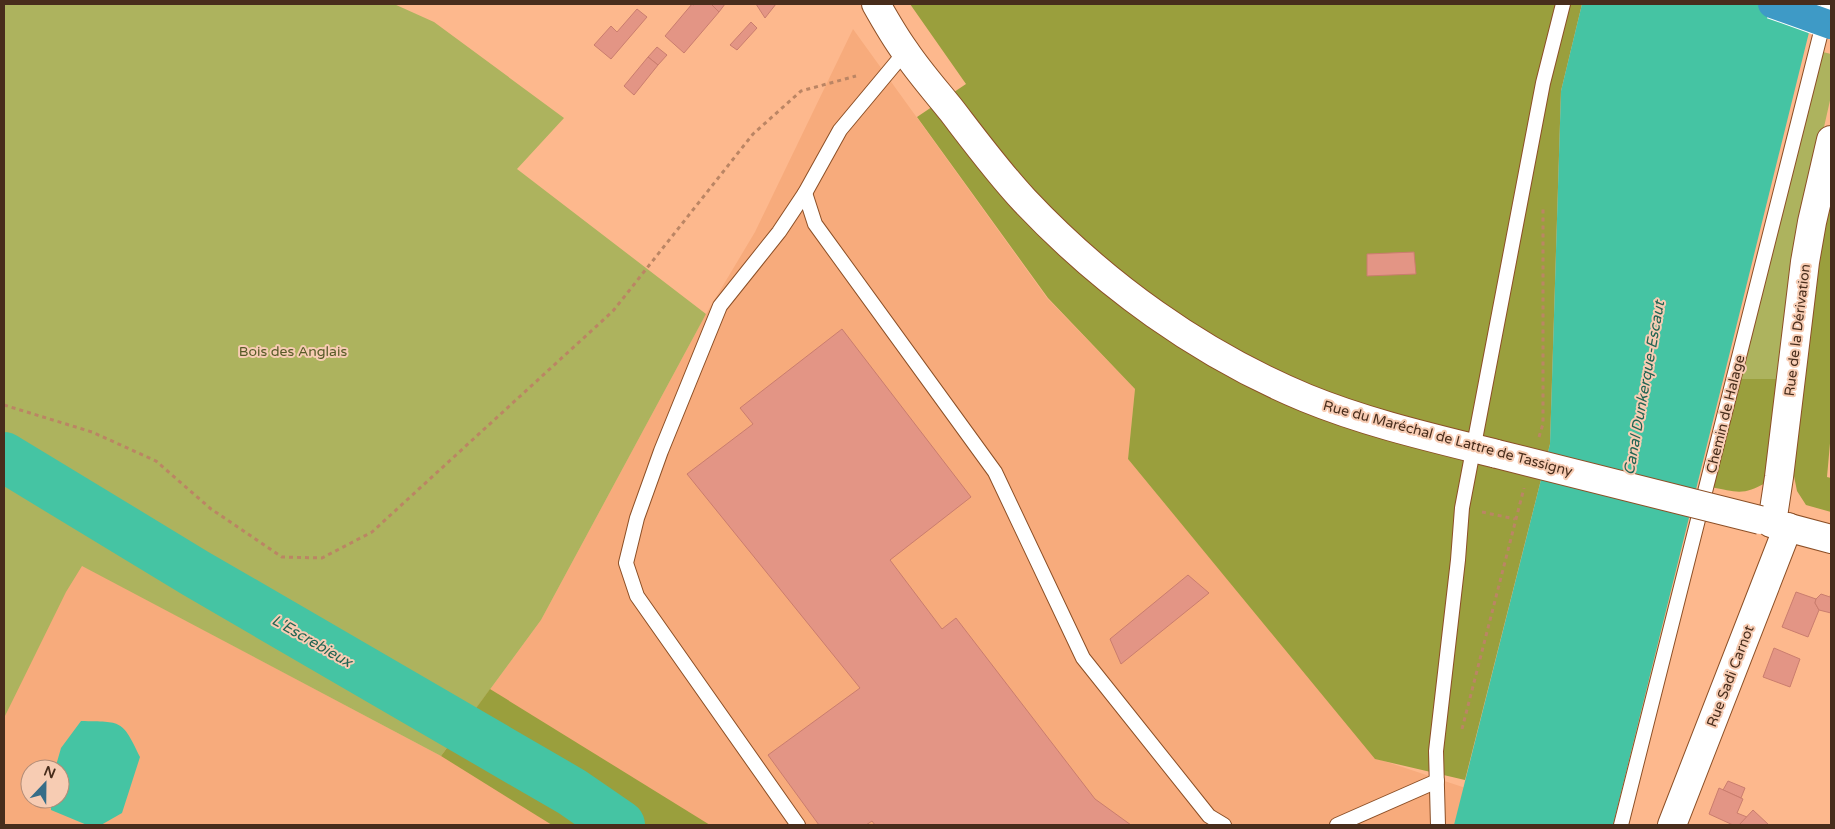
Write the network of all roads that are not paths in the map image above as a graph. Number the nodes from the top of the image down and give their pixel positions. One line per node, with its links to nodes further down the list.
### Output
1 (876, 4): 6 (street, Rue du Maréchal de Lattre de Tassigny)
2 (1563, 4): 9 (lane)
3 (1772, 4): 5 (highway, bridge)
4 (1828, 4): 17 (lane, Chemin de Halage)
5 (1831, 25)
6 (905, 52): 8 (lane); 9 (street, Rue du Maréchal de Lattre de Tassigny)
7 (1831, 140): 10 (street, Rue de la Dérivation)
8 (805, 193): 13 (lane); 14 (lane)
9 (1485, 451): 10 (street, Rue du Maréchal de Lattre de Tassigny, bridge); 12 (lane)
10 (1773, 524): 11 (street, Rue du Maréchal de Lattre de Tassigny); 18 (street, Rue Sadi Carnot)
11 (1831, 539)
12 (1437, 781): 15 (lane); 16 (lane)
13 (798, 825)
14 (1221, 825)
15 (1338, 825)
16 (1438, 825)
17 (1621, 825)
18 (1672, 825)

